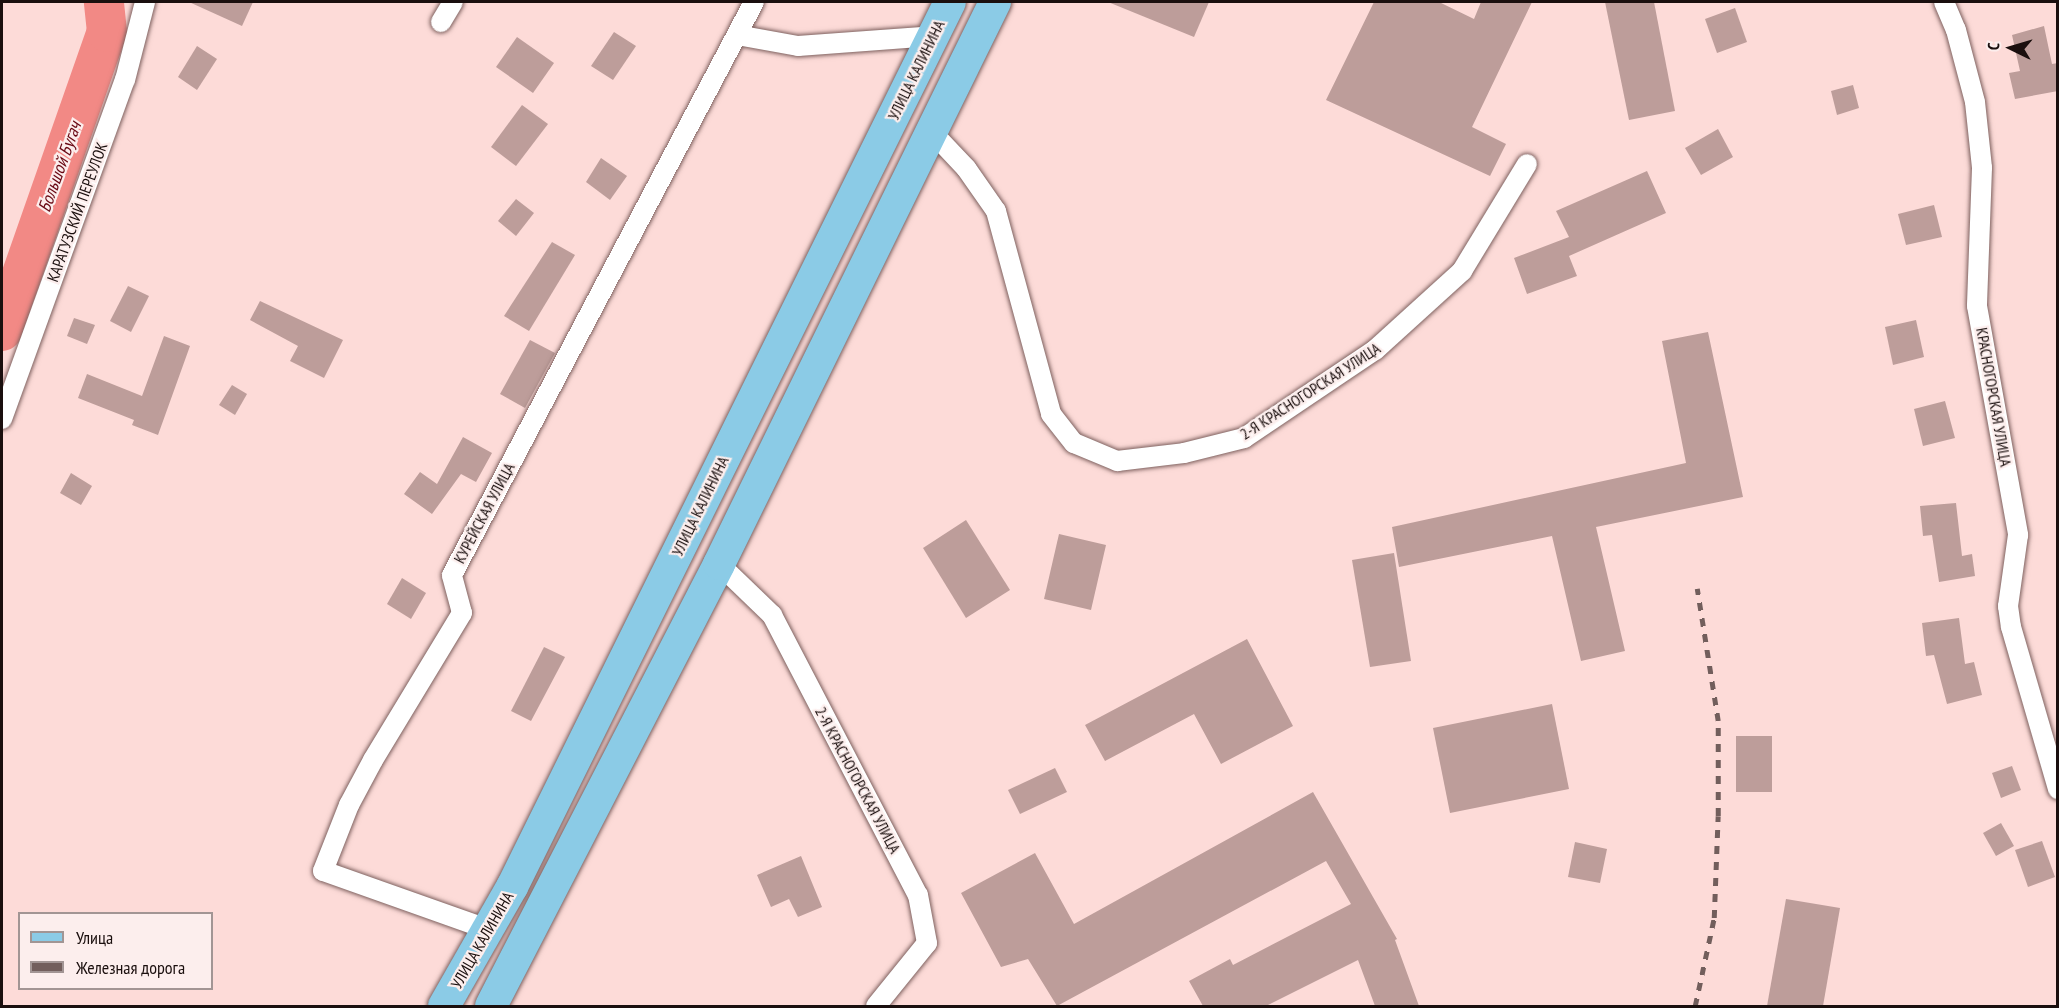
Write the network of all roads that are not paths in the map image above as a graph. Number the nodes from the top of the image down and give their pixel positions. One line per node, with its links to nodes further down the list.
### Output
1 (145, 2): 12 (street, КАРАТУЗСКИЙ ПЕРЕУЛОК)
2 (453, 2): 7 (street)
3 (754, 2): 8 (street, КУРЕЙСКАЯ УЛИЦА)
4 (950, 2): 9 (main road, УЛИЦА КАЛИНИНА)
5 (995, 2): 10 (main road)
6 (1944, 2): 14 (street, КРАСНОГОРСКАЯ УЛИЦА)
7 (441, 22)
8 (737, 35): 9 (street); 15 (street, КУРЕЙСКАЯ УЛИЦА)
9 (933, 36): 15 (main road, УЛИЦА КАЛИНИНА)
10 (931, 131): 11 (street, 2-Я КРАСНОГОРСКАЯ УЛИЦА); 13 (main road)
11 (1527, 164)
12 (2, 419)
13 (719, 564): 17 (main road); 18 (street, 2-Я КРАСНОГОРСКАЯ УЛИЦА)
14 (2058, 789)
15 (487, 929): 16 (main road, УЛИЦА КАЛИНИНА)
16 (444, 1006)
17 (491, 1006)
18 (876, 1006)

